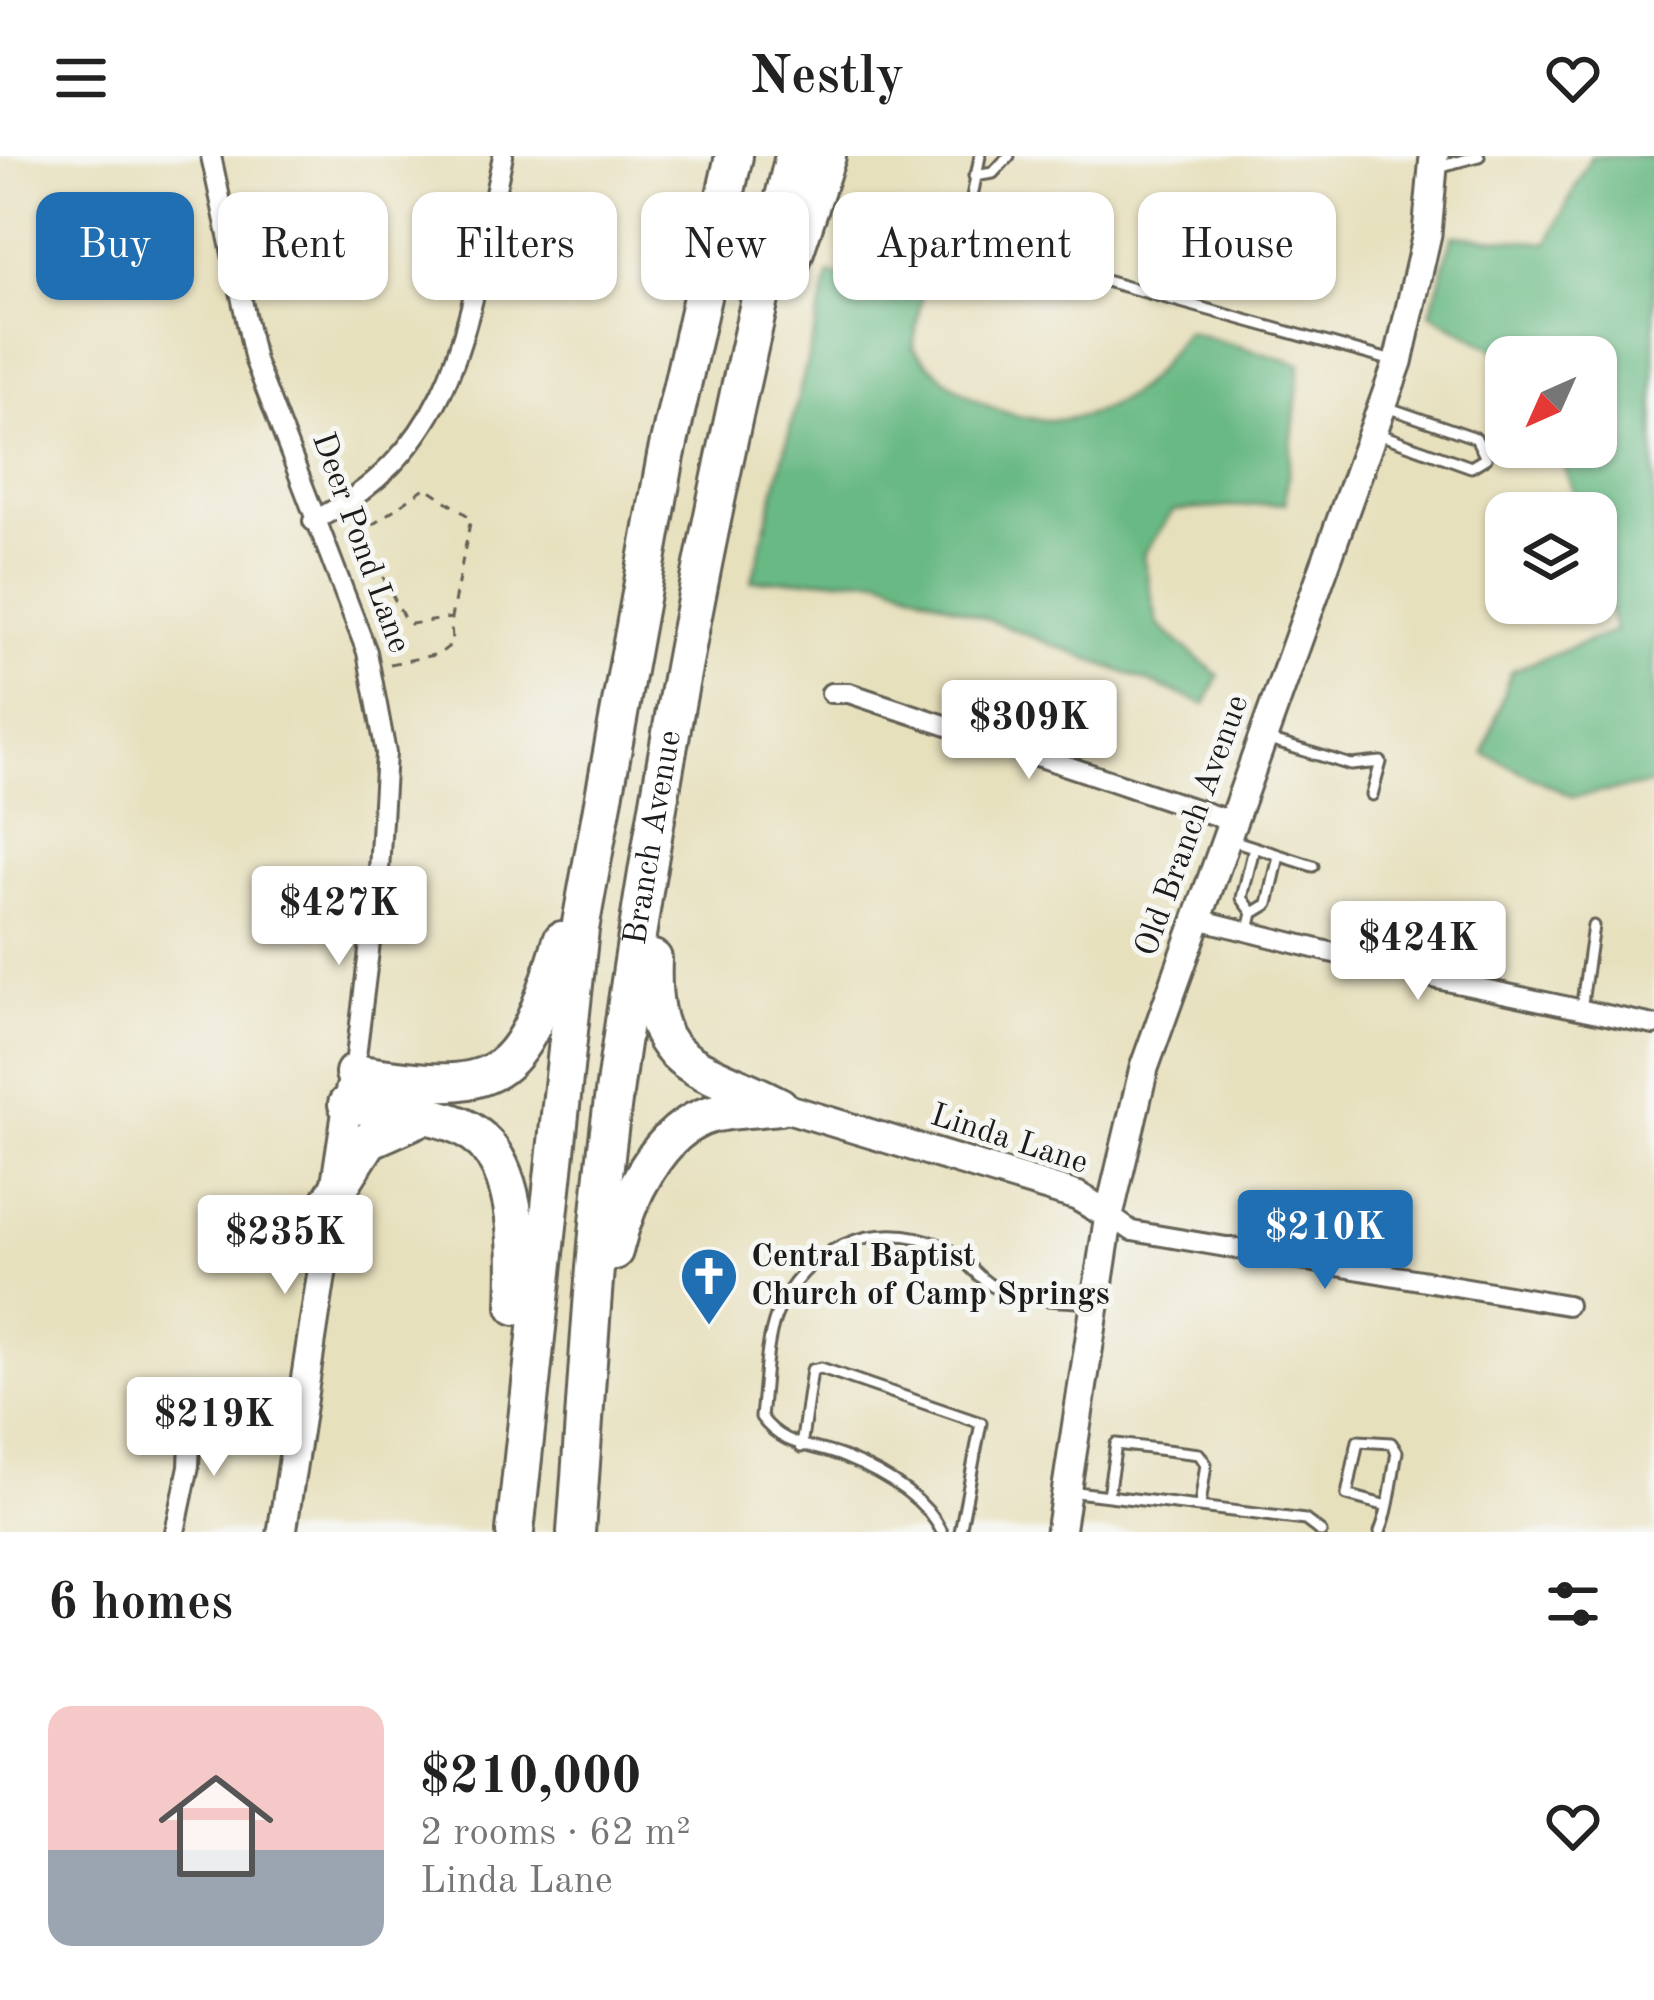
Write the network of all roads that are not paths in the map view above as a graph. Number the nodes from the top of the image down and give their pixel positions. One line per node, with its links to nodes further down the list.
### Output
1 (211, 156): 13 (street, Deer Pond Lane)
2 (503, 156): 13 (street)
3 (734, 156): 18 (highway, Branch Avenue)
4 (794, 156): 14 (highway, Branch Avenue)
5 (826, 156): 14 (highway)
6 (980, 156): 10 (lane)
7 (1009, 156): 10 (lane)
8 (1479, 156): 9 (lane)
9 (1434, 162): 11 (street, Old Branch Avenue)
10 (974, 176): 11 (lane)
11 (1398, 362): 12 (street, Old Branch Avenue)
12 (1379, 419): 12 (lane); 16 (street, Old Branch Avenue)
13 (313, 521): 29 (street, Deer Pond Lane)
14 (707, 536): 17 (highway, Branch Avenue)
15 (831, 693): 20 (street)
16 (1264, 739): 19 (lane); 20 (street, Old Branch Avenue)
17 (661, 788): 30 (highway); 38 (highway, Branch Avenue)
18 (606, 793): 29 (highway); 45 (highway, Branch Avenue)
19 (1372, 795)
20 (1238, 836): 21 (lane); 23 (lane); 24 (street, Old Branch Avenue)
21 (1279, 856): 22 (lane); 23 (lane)
22 (1313, 866)
23 (1253, 913): 26 (lane)
24 (1198, 919): 26 (street); 33 (street, Old Branch Avenue)
25 (1593, 926): 27 (lane)
26 (1247, 935): 27 (street)
27 (1581, 1010): 28 (street)
28 (1654, 1025)
29 (350, 1088): 31 (highway); 32 (street, Deer Pond Lane)
30 (779, 1106): 33 (street, Linda Lane); 38 (highway)
31 (424, 1116): 32 (highway); 45 (highway)
32 (329, 1204): 44 (street, Deer Pond Lane)
33 (1109, 1215): 34 (street, Old Branch Avenue); 35 (street, Linda Lane)
34 (1098, 1303): 37 (lane); 39 (street, Old Branch Avenue)
35 (1567, 1305)
36 (191, 1418): 43 (street)
37 (800, 1447): 47 (lane); 48 (lane)
38 (582, 1457): 46 (highway, Branch Avenue)
39 (1067, 1490): 40 (lane); 49 (street, Old Branch Avenue)
40 (1108, 1495): 41 (lane); 41 (lane)
41 (1200, 1505): 50 (lane)
42 (1387, 1506): 42 (lane); 51 (lane)
43 (175, 1532)
44 (282, 1532)
45 (513, 1532)
46 (577, 1532)
47 (942, 1532)
48 (960, 1532)
49 (1060, 1532)
50 (1321, 1532)
51 (1380, 1532)

